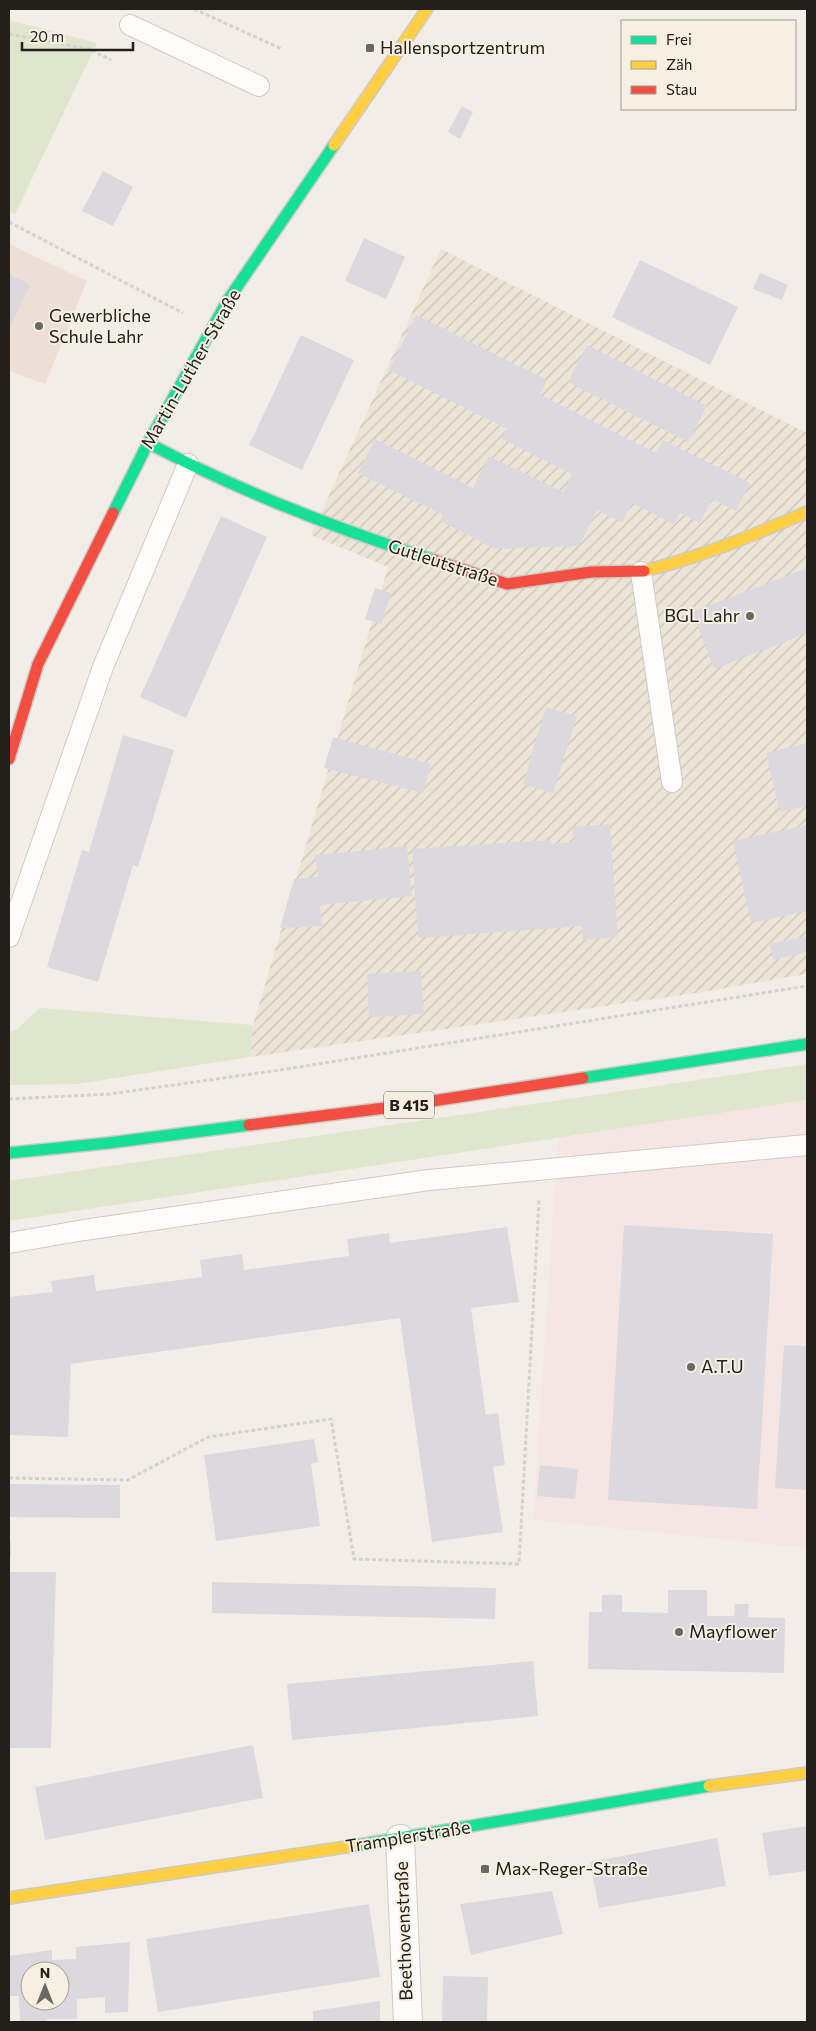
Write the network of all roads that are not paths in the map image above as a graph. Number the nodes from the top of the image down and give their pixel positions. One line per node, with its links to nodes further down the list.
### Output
1 (427, 9): 4 (street, Martin-Luther-Straße)
2 (130, 25): 3 (lane)
3 (259, 86)
4 (148, 443): 5 (street, Gutleutstraße); 8 (street, Martin-Luther-Straße)
5 (188, 464): 7 (street, Gutleutstraße); 10 (lane)
6 (807, 512): 7 (street, Gutleutstraße)
7 (641, 572): 9 (lane)
8 (9, 759)
9 (672, 782)
10 (9, 937)
11 (807, 1044): 13 (street, B 415)
12 (807, 1145): 14 (lane)
13 (9, 1153)
14 (9, 1243)
15 (807, 1773): 16 (street, Tramplerstraße)
16 (400, 1839): 17 (street, Tramplerstraße); 18 (street, Beethovenstraße)
17 (9, 1898)
18 (408, 2022)

